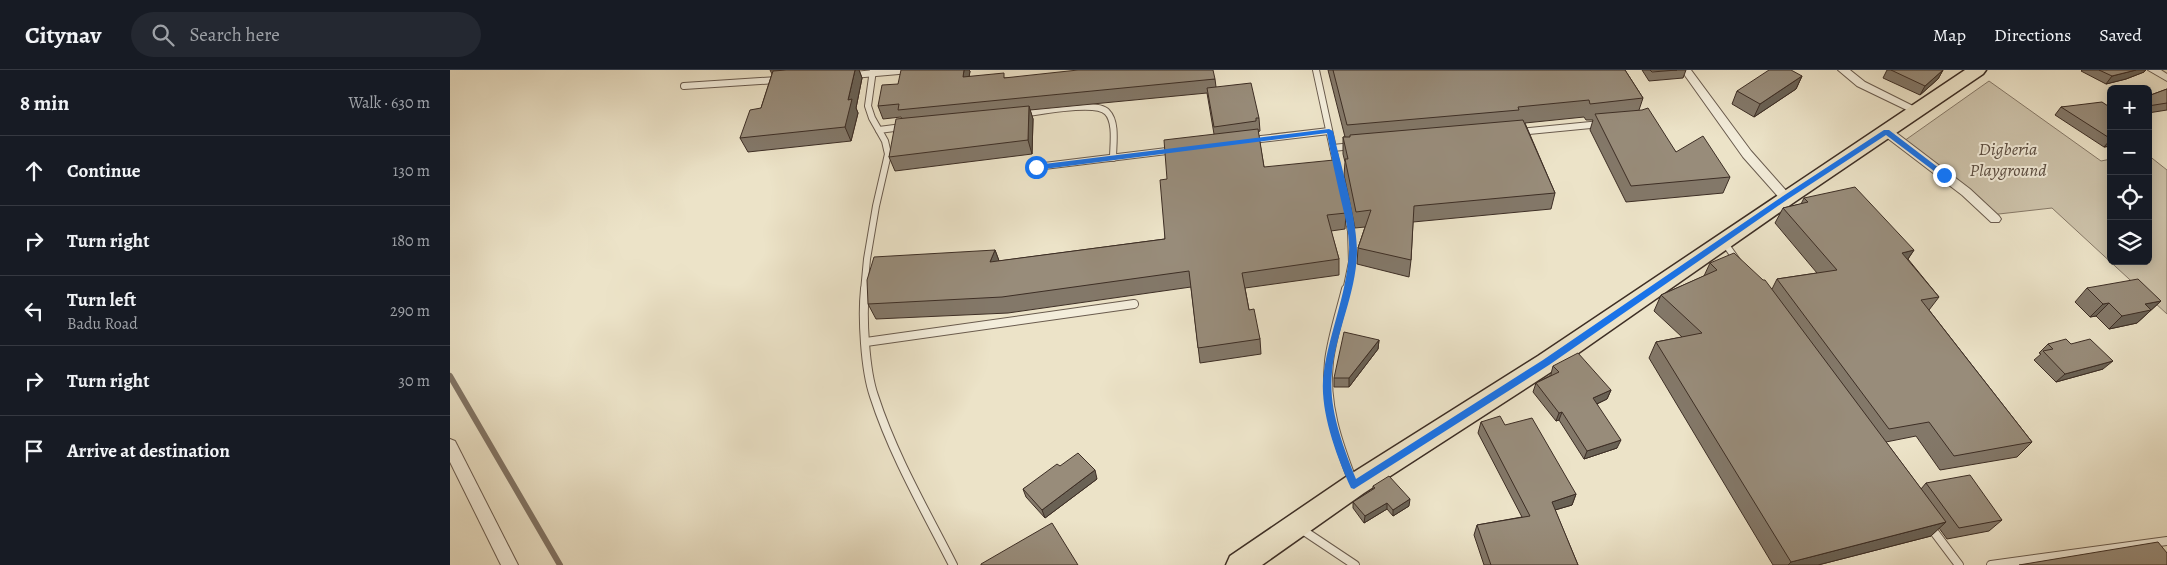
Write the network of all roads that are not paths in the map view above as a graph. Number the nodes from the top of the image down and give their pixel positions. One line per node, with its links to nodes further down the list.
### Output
1 (910, 70): 7 (lane)
2 (1316, 70): 17 (lane)
3 (1686, 70): 26 (street)
4 (1843, 70): 12 (street)
5 (1978, 70): 12 (main road)
6 (2153, 70): 9 (street)
7 (872, 72): 8 (lane); 16 (lane)
8 (842, 76)
9 (2167, 78)
10 (783, 80): 11 (lane)
11 (684, 86)
12 (1917, 110): 18 (main road)
13 (1018, 114): 24 (lane)
14 (1610, 124): 19 (lane)
15 (909, 127): 16 (lane)
16 (879, 130): 31 (lane)
17 (1329, 131): 20 (lane); 22 (lane)
18 (1886, 131): 26 (main road); 27 (street)
19 (1514, 132)
20 (1241, 142)
21 (1361, 146): 22 (lane)
22 (1333, 148): 33 (lane)
23 (1182, 149): 24 (lane)
24 (1113, 158): 25 (lane)
25 (1036, 167)
26 (1786, 198): 28 (main road)
27 (1995, 219)
28 (1723, 241): 29 (lane); 33 (main road)
29 (1746, 273)
30 (1134, 304): 31 (lane)
31 (866, 342): 38 (lane)
32 (450, 446): 37 (street)
33 (1354, 485): 35 (main road)
34 (1924, 519): 41 (lane)
35 (1296, 526): 39 (main road); 40 (lane)
36 (2167, 540): 42 (lane)
37 (510, 565)
38 (953, 565)
39 (1240, 565)
40 (1355, 565)
41 (1959, 565)
42 (1991, 565)

